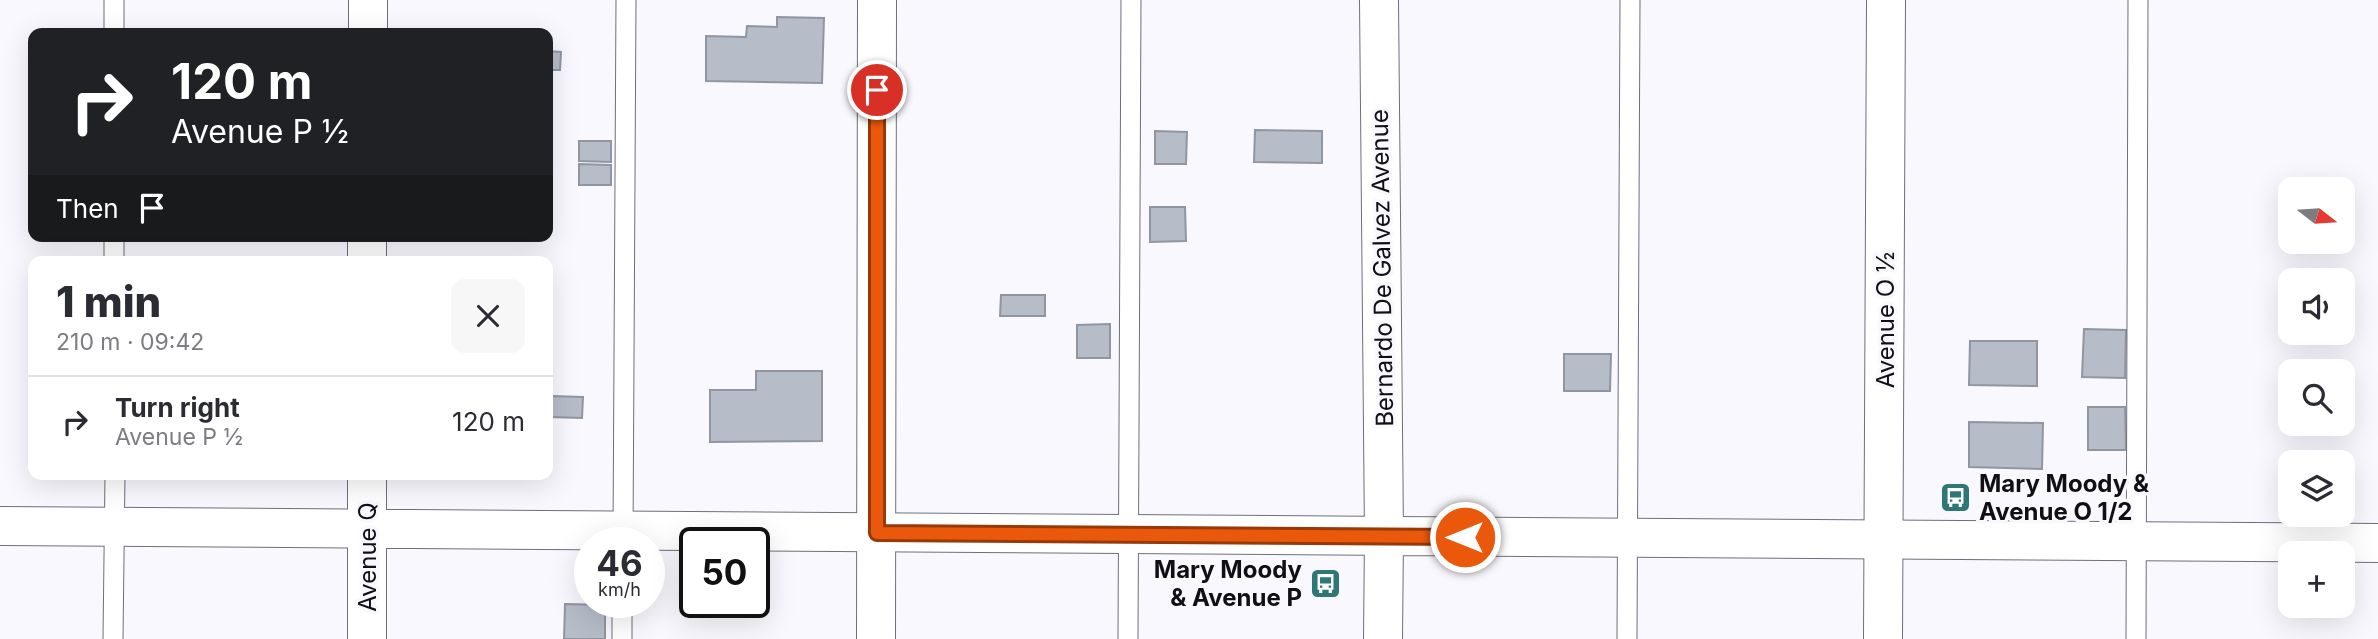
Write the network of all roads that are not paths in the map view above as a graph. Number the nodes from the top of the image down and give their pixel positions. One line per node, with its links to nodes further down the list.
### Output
1 (114, 0): 10 (lane)
2 (368, 0): 11 (main road)
3 (626, 0): 16 (lane)
4 (877, 0): 18 (main road)
5 (1131, 0): 19 (lane)
6 (1379, 0): 22 (main road, Bernardo De Galvez Avenue)
7 (1630, 0): 23 (lane)
8 (1886, 0): 24 (main road, Avenue O ½)
9 (2138, 0): 25 (lane)
10 (114, 28)
11 (368, 28)
12 (115, 480): 15 (lane)
13 (367, 480): 17 (main road, Avenue Q)
14 (0, 526): 15 (main road)
15 (115, 527): 17 (main road); 28 (lane)
16 (623, 527)
17 (367, 529): 20 (main road); 29 (main road, Avenue Q)
18 (877, 533): 19 (main road); 21 (main road); 31 (main road)
19 (1129, 534): 22 (main road); 32 (lane)
20 (574, 535)
21 (665, 536)
22 (1384, 536): 23 (main road); 33 (main road, Bernardo De Galvez Avenue)
23 (1628, 538): 24 (main road); 34 (lane)
24 (1883, 540): 25 (main road); 35 (main road, Avenue O ½)
25 (2136, 542): 26 (main road); 36 (lane)
26 (2378, 543)
27 (622, 618): 30 (lane)
28 (113, 639)
29 (367, 639)
30 (622, 639)
31 (876, 639)
32 (1128, 639)
33 (1383, 639)
34 (1627, 639)
35 (1883, 639)
36 (2136, 639)

